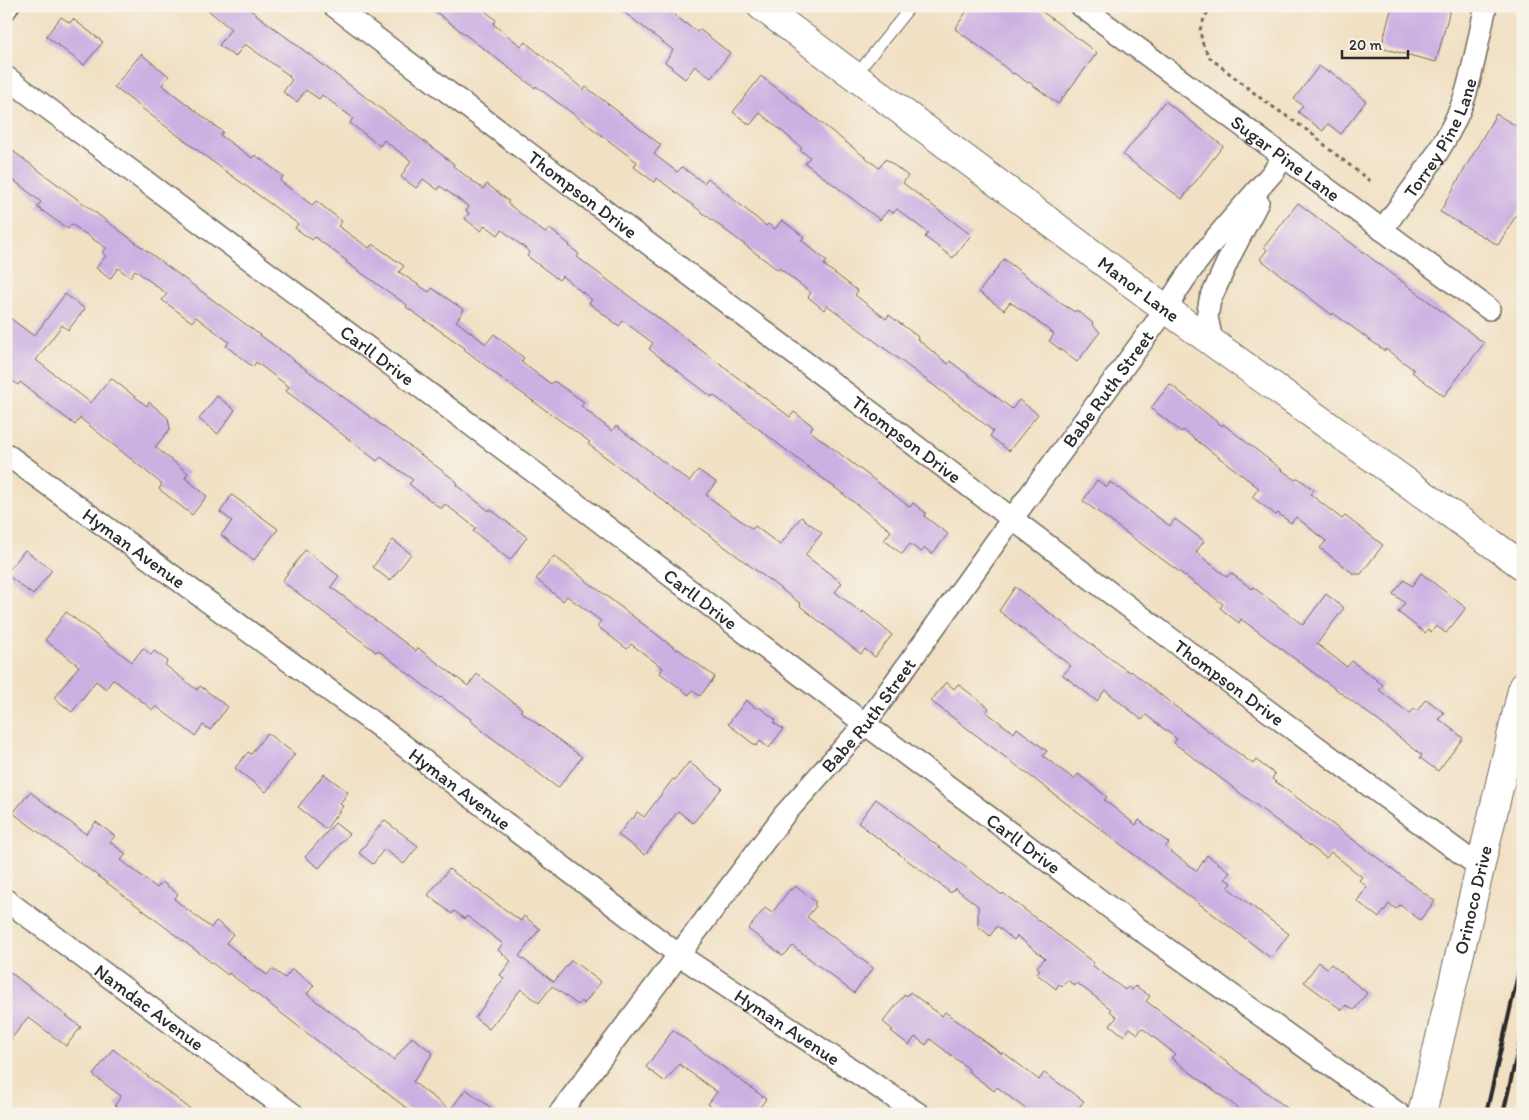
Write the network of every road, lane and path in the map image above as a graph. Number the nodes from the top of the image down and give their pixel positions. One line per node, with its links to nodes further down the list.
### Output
1 (334, 6): 16 (street, Thompson Drive)
2 (761, 6): 7 (street, Manor Lane)
3 (911, 6): 7 (lane)
4 (1081, 6): 9 (street, Sugar Pine Lane)
5 (1213, 6): 10 (path)
6 (1486, 6): 11 (street, Torrey Pine Lane)
7 (854, 76): 12 (street, Manor Lane)
8 (6, 77): 19 (street, Carll Drive)
9 (1279, 164): 11 (street, Sugar Pine Lane); 12 (street, Babe Ruth Street); 14 (street)
10 (1371, 182)
11 (1382, 230): 13 (street, Sugar Pine Lane)
12 (1166, 309): 14 (street, Manor Lane); 16 (street, Babe Ruth Street)
13 (1489, 309)
14 (1212, 341): 17 (street, Manor Lane)
15 (6, 454): 22 (street, Hyman Avenue)
16 (1012, 519): 19 (street, Babe Ruth Street); 20 (street, Thompson Drive)
17 (1523, 566)
18 (1523, 686): 20 (street, Orinoco Drive)
19 (865, 724): 22 (street, Babe Ruth Street); 26 (street, Carll Drive)
20 (1481, 868): 27 (street, Orinoco Drive)
21 (6, 900): 23 (street, Namdac Avenue)
22 (678, 955): 24 (street, Babe Ruth Street); 25 (street, Hyman Avenue)
23 (293, 1114)
24 (559, 1114)
25 (919, 1114)
26 (1399, 1114)
27 (1422, 1114)

